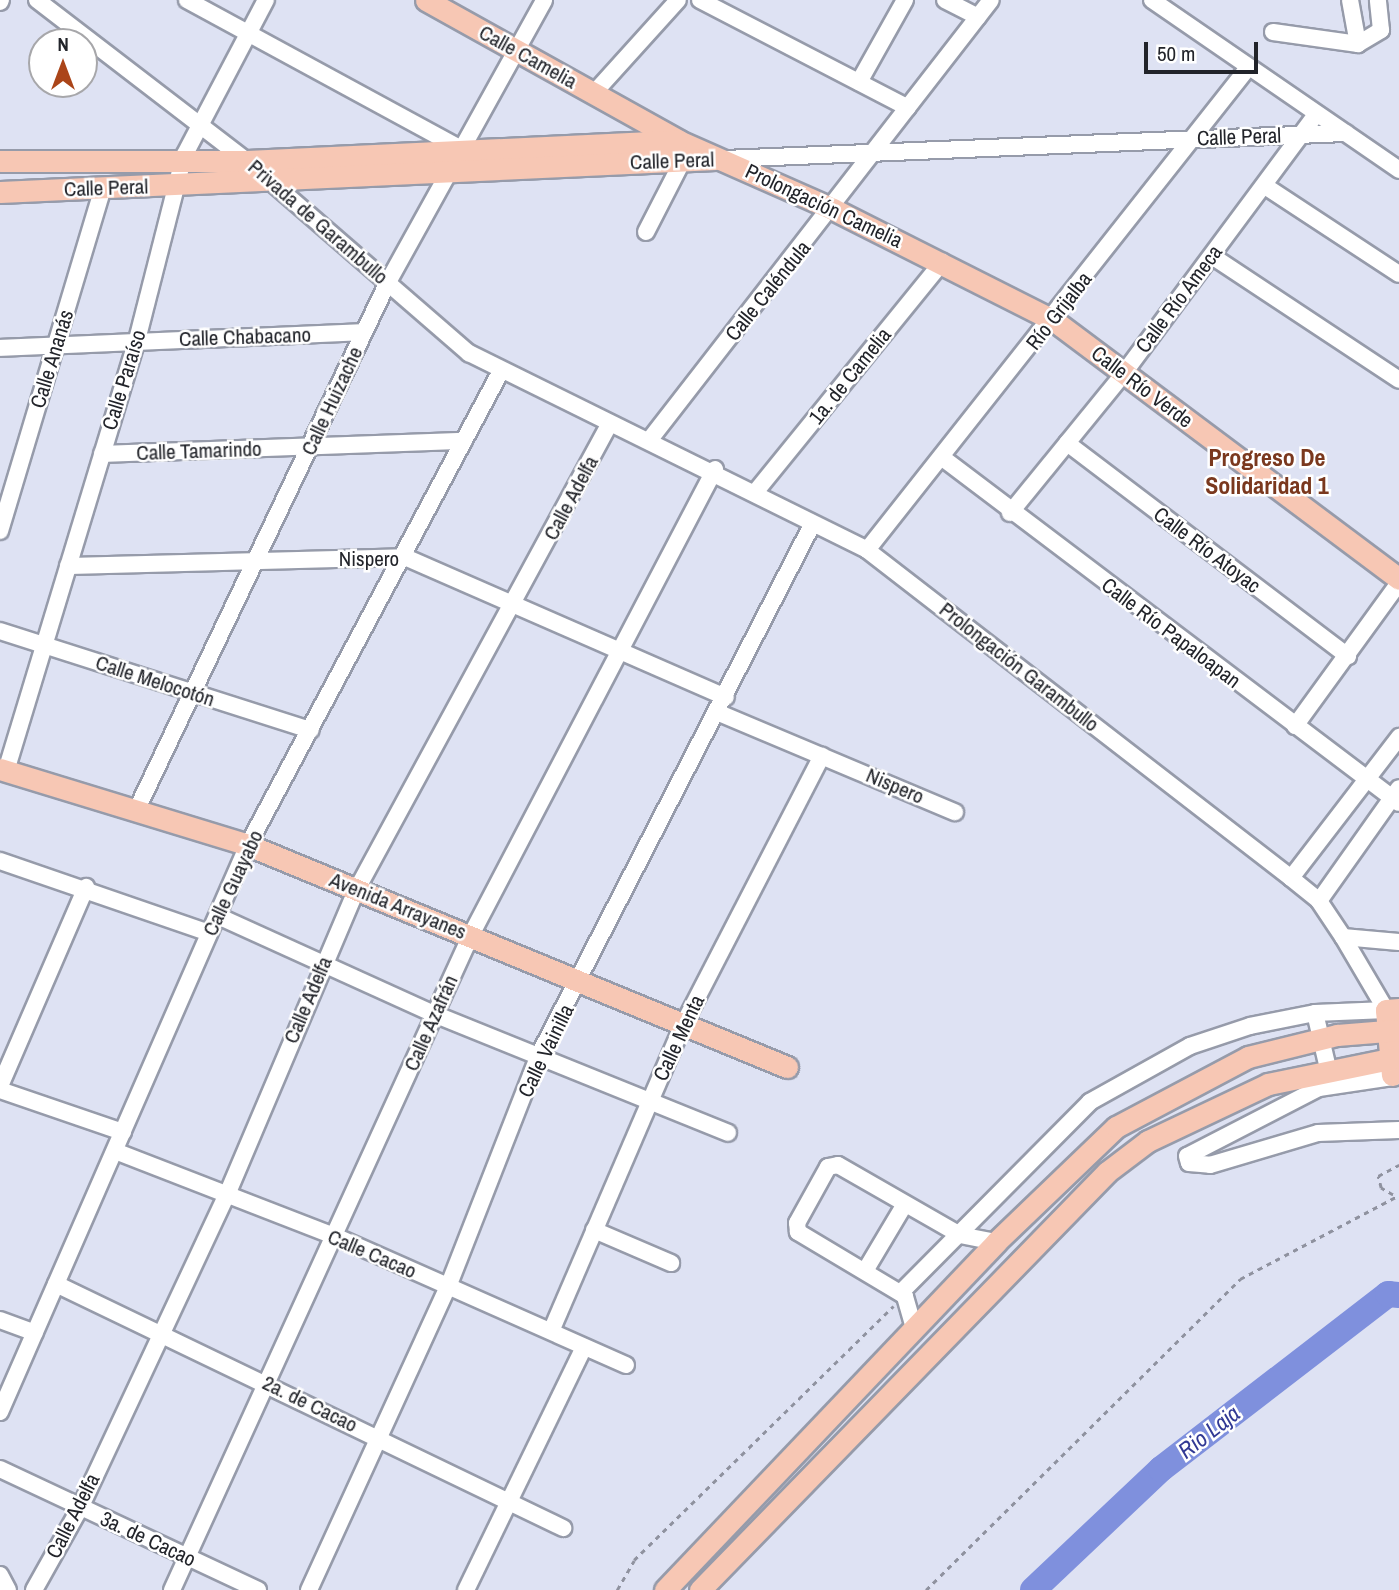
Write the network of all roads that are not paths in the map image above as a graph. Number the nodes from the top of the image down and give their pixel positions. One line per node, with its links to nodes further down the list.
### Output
1 (37, 0): 24 (street, Privada de Garambullo)
2 (187, 0): 16 (street)
3 (266, 0): 16 (street, Calle Paraíso)
4 (426, 0): 18 (main road, Calle Camelia)
5 (544, 0): 18 (street, Calle Huizache)
6 (678, 0): 21 (street)
7 (700, 0): 20 (street)
8 (905, 0): 20 (street)
9 (945, 0): 14 (street)
10 (991, 0): 14 (street, Calle Caléndula)
11 (1152, 0): 19 (street)
12 (1350, 0): 17 (street)
13 (1378, 0): 17 (street)
14 (978, 17): 22 (street, Calle Caléndula)
15 (1273, 32): 17 (street)
16 (247, 36): 24 (street, Calle Paraíso); 28 (street)
17 (1358, 44)
18 (516, 50): 21 (main road, Calle Camelia); 28 (street, Calle Huizache)
19 (1247, 69): 23 (street); 27 (street, Río Grijalba)
20 (859, 82): 22 (street)
21 (594, 93): 29 (main road)
22 (908, 108): 30 (street, Calle Caléndula)
23 (1316, 114): 25 (street); 26 (street, Calle Río Ameca)
24 (200, 124): 31 (street, Calle Paraíso); 34 (street, Privada de Garambullo)
25 (1345, 133): 26 (street, Calle Peral); 35 (street)
26 (1304, 135): 27 (street, Calle Peral); 39 (street, Calle Río Ameca)
27 (1193, 139): 30 (street, Calle Peral); 48 (street, Río Grijalba)
28 (460, 148): 29 (main road, Calle Peral); 34 (main road, Calle Peral); 36 (street, Calle Huizache)
29 (682, 151): 32 (main road, Calle Peral); 36 (main road, Calle Peral); 43 (street)
30 (870, 152): 32 (street, Calle Peral); 42 (street, Calle Caléndula)
31 (184, 156): 33 (main road, Calle Peral); 34 (main road, Calle Peral); 38 (street, Calle Paraíso)
32 (723, 159): 42 (main road, Prolongación Camelia)
33 (0, 161)
34 (247, 161): 37 (street, Privada de Garambullo)
35 (1399, 170)
36 (452, 172): 37 (main road, Calle Peral); 47 (street, Calle Huizache)
37 (271, 182): 38 (main road, Calle Peral); 47 (street, Privada de Garambullo)
38 (176, 184): 40 (main road, Calle Peral); 50 (street, Calle Paraíso)
39 (1265, 186): 44 (street, Calle Río Ameca); 46 (street)
40 (103, 188): 41 (main road, Calle Peral); 51 (street, Calle Ananás)
41 (0, 192)
42 (833, 209): 45 (main road, Prolongación Camelia); 57 (street, Calle Caléndula)
43 (646, 232)
44 (1212, 256): 54 (street, Calle Río Ameca); 55 (street)
45 (942, 262): 48 (main road, Prolongación Camelia); 64 (street, 1a. de Camelia)
46 (1399, 274)
47 (388, 282): 49 (street, Calle Huizache); 53 (street, Privada de Garambullo)
48 (1053, 320): 54 (main road, Calle Río Verde); 62 (street, Río Grijalba)
49 (364, 332): 50 (street, Calle Chabacano); 60 (street, Calle Huizache)
50 (137, 340): 51 (street, Calle Chabacano); 61 (street, Calle Paraíso)
51 (56, 344): 52 (street, Calle Chabacano); 67 (street, Calle Ananás)
52 (0, 348)
53 (501, 371): 56 (street, Privada de Garambullo); 58 (street, Calle Guayabo)
54 (1124, 373): 59 (street, Calle Río Ameca); 72 (main road, Calle Río Verde)
55 (1399, 380)
56 (610, 423): 57 (street, Prolongación Garambullo); 73 (street, Calle Adelfa)
57 (650, 438): 63 (street, Prolongación Garambullo)
58 (464, 441): 60 (street, Calle Tamarindo); 69 (street, Calle Guayabo)
59 (1067, 443): 65 (street, Calle Río Ameca); 77 (street, Calle Río Atoyac)
60 (309, 448): 61 (street, Calle Tamarindo); 70 (street, Calle Huizache)
61 (102, 454): 71 (street, Calle Paraíso)
62 (944, 459): 65 (street, Calle Río Papaloapan); 68 (street, Río Grijalba)
63 (715, 469): 64 (street, Prolongación Garambullo); 76 (street, Calle Azafrán)
64 (757, 490): 66 (street, Prolongación Garambullo)
65 (1010, 513): 81 (street, Calle Río Papaloapan)
66 (812, 525): 68 (street, Prolongación Garambullo); 79 (street, Calle Vainilla)
67 (0, 531)
68 (867, 550): 92 (street, Prolongación Garambullo)
69 (405, 557): 70 (street, Nispero); 73 (street, Nispero); 82 (street, Calle Guayabo)
70 (256, 560): 71 (street, Nispero); 78 (street, Calle Huizache)
71 (68, 566): 75 (street, Calle Paraíso)
72 (1399, 581): 77 (street)
73 (514, 607): 76 (street, Nispero); 94 (street, Calle Adelfa)
74 (0, 631): 75 (street, Calle Melocotón)
75 (44, 646): 78 (street, Calle Melocotón); 85 (street, Calle Paraíso)
76 (614, 653): 79 (street, Nispero); 98 (street, Calle Azafrán)
77 (1348, 656): 81 (street)
78 (192, 694): 82 (street, Calle Melocotón); 88 (street, Calle Huizache)
79 (726, 697): 80 (street, Calle Vainilla)
80 (719, 713): 84 (street, Nispero); 102 (street, Calle Vainilla)
81 (1295, 726): 86 (street, Calle Río Papaloapan)
82 (311, 730): 90 (street, Calle Guayabo)
83 (1399, 737): 86 (street)
84 (822, 756): 89 (street, Nispero); 106 (street, Calle Menta)
85 (3, 770): 88 (main road, Avenida Arrayanes)
86 (1368, 781): 87 (street, Calle Río Papaloapan); 92 (street)
87 (1397, 797): 95 (street)
88 (136, 811): 90 (main road, Avenida Arrayanes)
89 (955, 812)
90 (248, 845): 94 (main road, Avenida Arrayanes); 96 (street, Calle Guayabo)
91 (0, 861): 93 (street)
92 (1291, 878): 95 (street, Prolongación Garambullo)
93 (86, 887): 97 (street); 112 (street)
94 (357, 889): 98 (main road, Avenida Arrayanes); 101 (street, Calle Adelfa)
95 (1319, 901): 99 (street, Prolongación Garambullo)
96 (218, 916): 97 (street, Calle Guayabo); 101 (street)
97 (209, 933): 115 (street, Calle Guayabo)
98 (471, 935): 102 (main road, Avenida Arrayanes); 104 (street, Calle Azafrán)
99 (1343, 937): 100 (street); 105 (street, Prolongación Garambullo)
100 (1399, 942)
101 (322, 965): 104 (street); 118 (street, Calle Adelfa)
102 (582, 982): 106 (main road, Avenida Arrayanes); 108 (street, Calle Vainilla)
103 (1315, 1013): 105 (street); 107 (street); 121 (street)
104 (434, 1014): 108 (street); 122 (street, Calle Azafrán)
105 (1393, 1020): 107 (main road); 109 (main road)
106 (683, 1025): 110 (main road, Avenida Arrayanes); 113 (street, Calle Menta)
107 (1321, 1039): 111 (street); 123 (main road)
108 (539, 1055): 113 (street); 127 (street, Calle Vainilla)
109 (1395, 1066): 111 (main road)
110 (787, 1067)
111 (1330, 1076): 114 (street); 152 (main road)
112 (0, 1088): 115 (street)
113 (650, 1100): 116 (street); 120 (street, Calle Menta)
114 (1399, 1130)
115 (123, 1132): 117 (street, Calle Guayabo)
116 (729, 1133)
117 (115, 1151): 118 (street, Calle Cacao); 126 (street, Calle Guayabo)
118 (226, 1197): 122 (street, Calle Cacao); 133 (street, Calle Adelfa)
119 (905, 1204): 121 (street); 125 (street); 125 (street)
120 (594, 1230): 124 (street); 131 (street, Calle Menta)
121 (960, 1235): 123 (street); 128 (street)
122 (337, 1237): 127 (street, Calle Cacao); 136 (street, Calle Azafrán)
123 (996, 1242): 130 (main road)
124 (671, 1263)
125 (865, 1271): 128 (street)
126 (56, 1284): 132 (street, Calle Guayabo); 133 (street, 2a. de Cacao)
127 (447, 1287): 131 (street, Calle Cacao); 138 (street, Calle Vainilla)
128 (900, 1293): 130 (street)
129 (0, 1320): 132 (street)
130 (914, 1328): 151 (main road)
131 (552, 1329): 134 (street, Calle Cacao)
132 (35, 1333): 137 (street, Calle Guayabo)
133 (160, 1334): 136 (street, 2a. de Cacao); 141 (street, Calle Adelfa)
134 (584, 1347): 135 (street, Calle Cacao); 140 (street)
135 (626, 1365)
136 (268, 1384): 138 (street, 2a. de Cacao); 143 (street, Calle Azafrán)
137 (0, 1412)
138 (382, 1438): 140 (street, 2a. de Cacao); 149 (street, Calle Vainilla)
139 (0, 1469): 141 (street, 3a. de Cacao)
140 (511, 1497): 142 (street, 2a. de Cacao); 150 (street)
141 (80, 1508): 143 (street, 3a. de Cacao); 146 (street, Calle Adelfa)
142 (563, 1528)
143 (187, 1557): 147 (street, Calle Azafrán); 148 (street, 3a. de Cacao)
144 (0, 1575): 145 (street)
145 (8, 1590)
146 (34, 1590)
147 (172, 1590)
148 (258, 1590)
149 (309, 1590)
150 (466, 1590)
151 (665, 1590)
152 (700, 1590)

